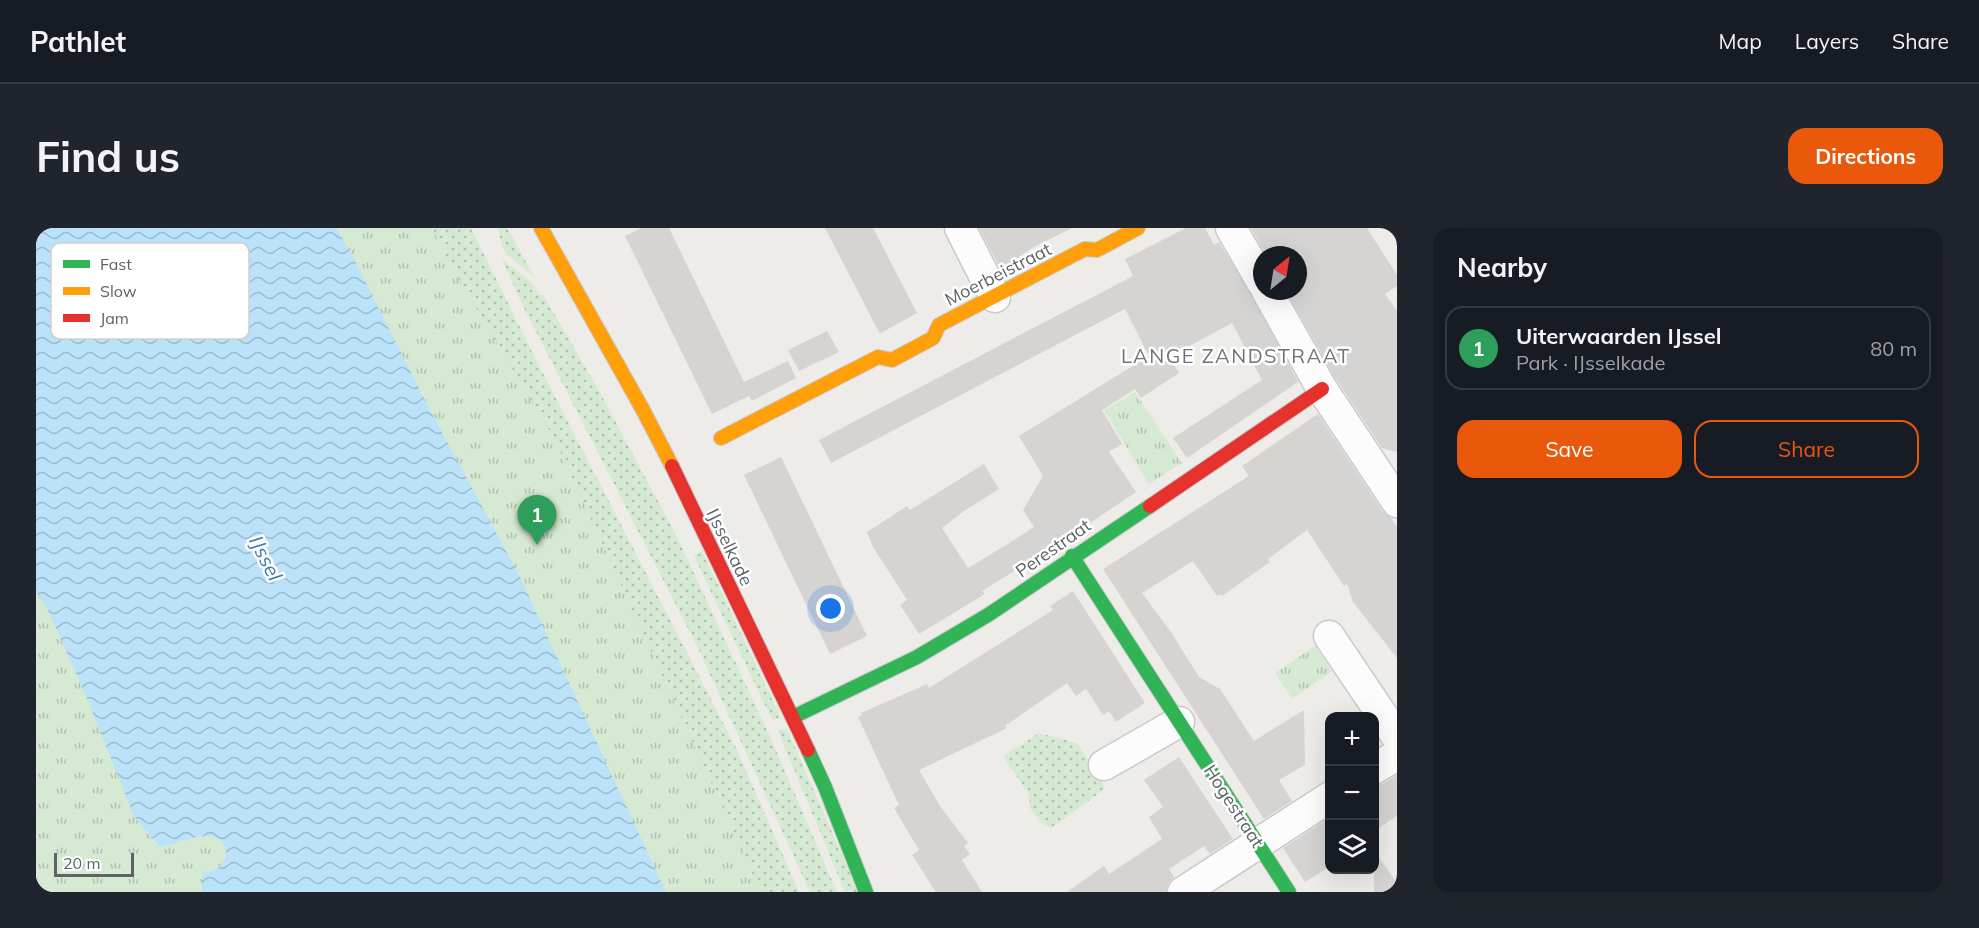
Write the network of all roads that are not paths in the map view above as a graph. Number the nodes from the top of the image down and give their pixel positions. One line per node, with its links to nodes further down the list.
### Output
1 (960, 228): 6 (street)
2 (1138, 228): 6 (street, Moerbeistraat)
3 (1231, 228): 5 (street)
4 (550, 231): 14 (street, IJsselkade)
5 (1253, 266)
6 (995, 297): 9 (street, Moerbeistraat)
7 (1272, 300): 8 (street)
8 (1322, 389): 10 (street); 12 (street, Perestraat)
9 (721, 438)
10 (1386, 464): 11 (street)
11 (1397, 502)
12 (1072, 556): 14 (street, Perestraat); 15 (street, Hogestraat)
13 (1329, 636): 16 (street)
14 (794, 717): 22 (street, IJsselkade)
15 (1179, 722): 18 (street); 21 (street, Hogestraat)
16 (1397, 737)
17 (1397, 755): 19 (street)
18 (1104, 765)
19 (1379, 766)
20 (1325, 800): 21 (street)
21 (1258, 842): 23 (street); 24 (street, Hogestraat)
22 (866, 892)
23 (1183, 892)
24 (1289, 892)

